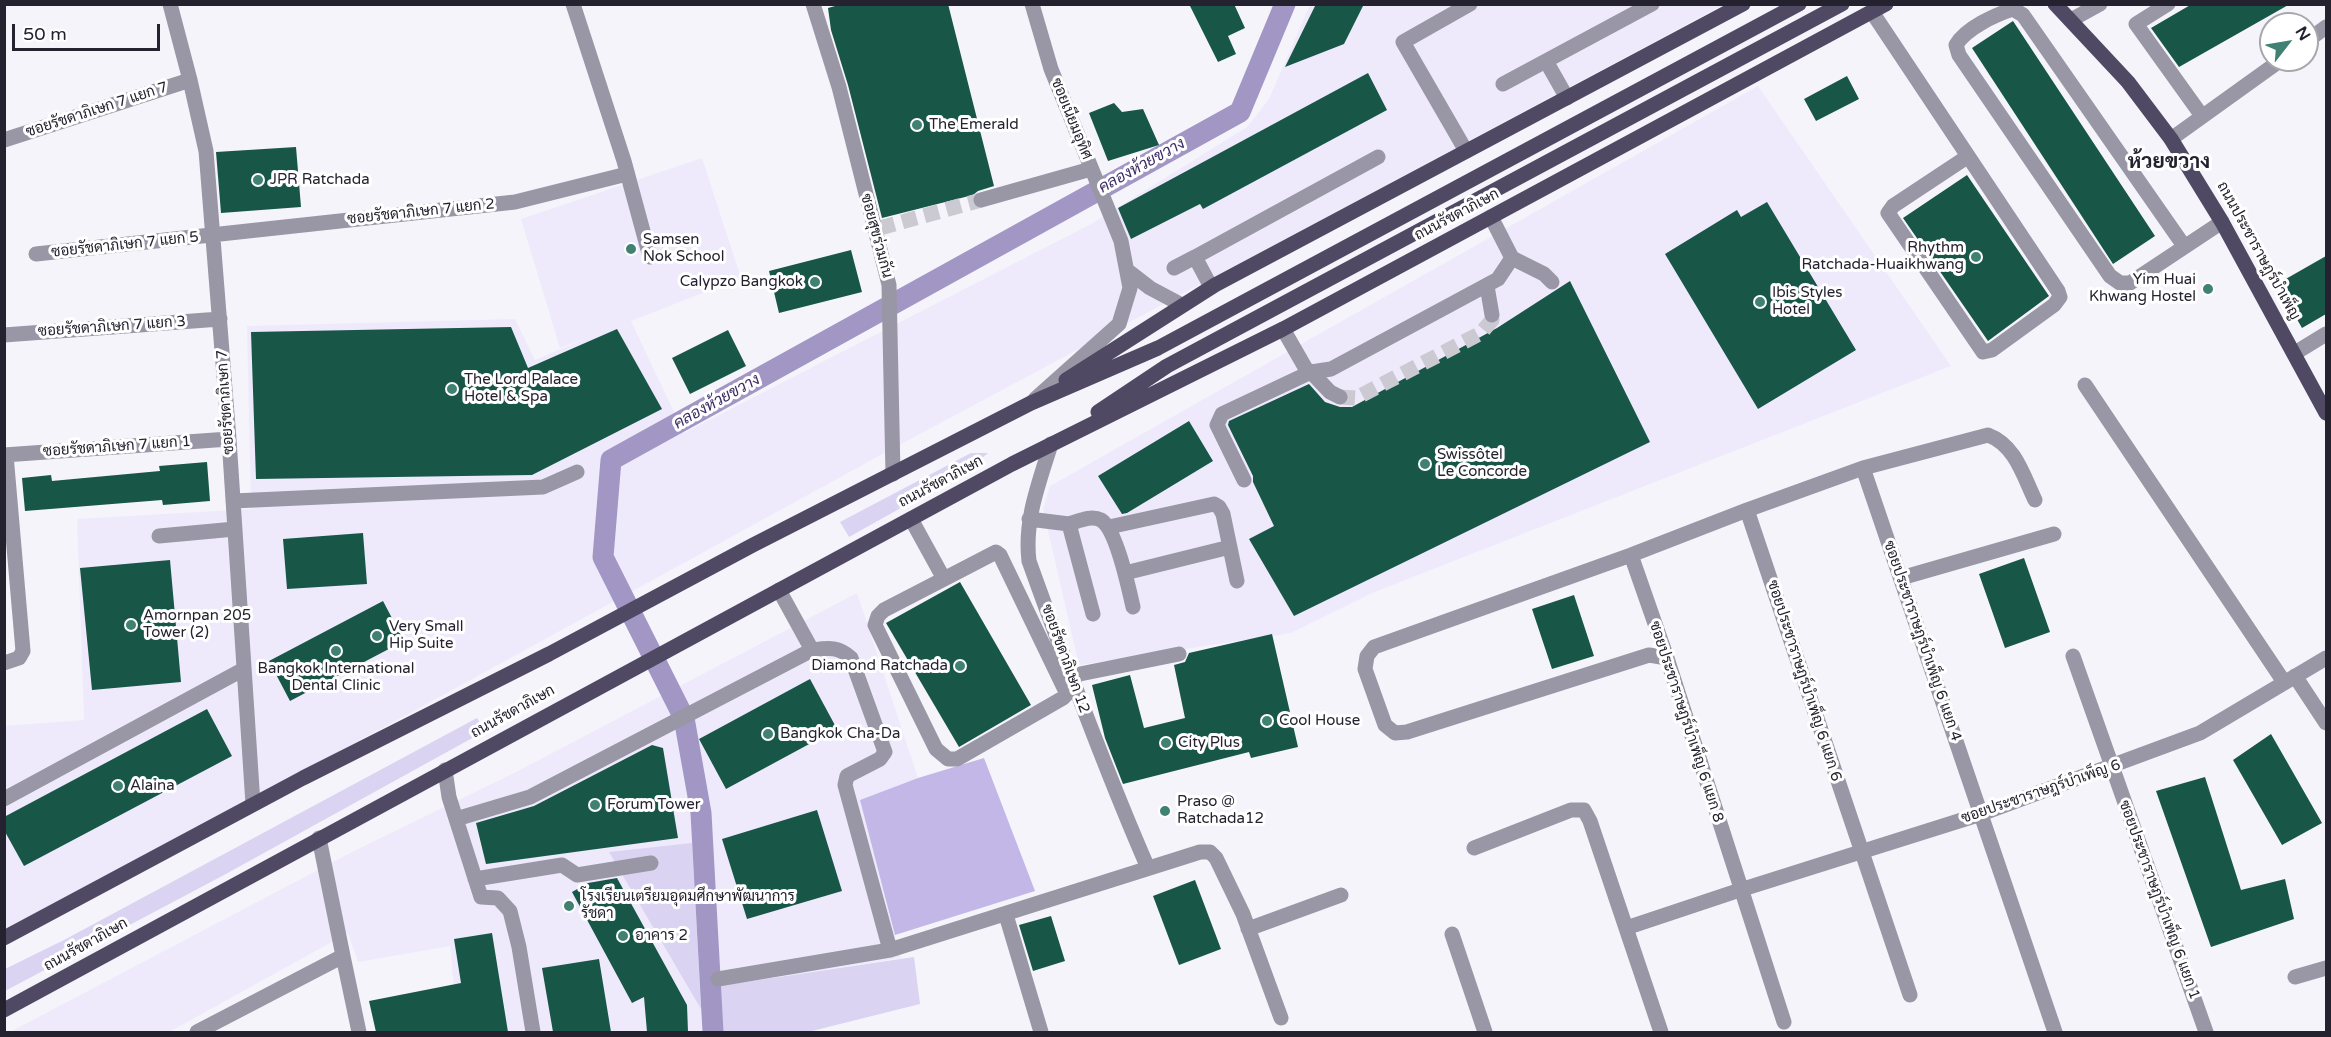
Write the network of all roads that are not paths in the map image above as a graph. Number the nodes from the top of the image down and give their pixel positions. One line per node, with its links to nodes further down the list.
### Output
1 (170, 4): 19 (street, ซอยรัชดาภิเษก 7)
2 (573, 4): 28 (street)
3 (813, 4): 61 (street, ซอยสุขร่วมกัน)
4 (1032, 4): 29 (street, ซอยเนียมอุทิศ)
5 (1470, 4): 25 (street)
6 (1652, 4): 14 (street)
7 (1743, 4): 21 (main road, ถนนรัชดาภิเษก)
8 (1799, 4): 54 (main road, ถนนรัชดาภิเษก)
9 (1842, 4): 57 (main road, ถนนรัชดาภิเษก)
10 (1886, 4): 15 (main road, ถนนรัชดาภิเษก)
11 (2055, 4): 16 (main road, ถนนประชาราษฎร์บำเพ็ญ)
12 (2100, 4): 16 (street)
13 (2168, 4): 22 (street)
14 (1624, 11): 17 (street)
15 (1872, 12): 27 (street); 31 (main road, ถนนรัชดาภิเษก)
16 (2071, 20): 23 (main road, ถนนประชาราษฎร์บำเพ็ญ)
17 (1546, 61): 20 (street); 21 (street)
18 (2264, 72): 22 (street)
19 (190, 80): 24 (street, ซอยรัชดาภิเษก 7 แยก 7); 33 (street, ซอยรัชดาภิเษก 7)
20 (1503, 84)
21 (1567, 98): 25 (main road, ถนนรัชดาภิเษก)
22 (2202, 116): 23 (street)
23 (2171, 139): 32 (main road, ถนนประชาราษฎร์บำเพ็ญ)
24 (4, 140)
25 (1466, 151): 43 (main road, ถนนรัชดาภิเษก)
26 (1378, 157): 37 (street)
27 (1967, 157): 27 (street)
28 (627, 174): 33 (street, ซอยรัชดาภิเษก 7 แยก 2); 36 (street)
29 (1094, 174): 30 (street); 40 (street, ซอยเนียมอุทิศ)
30 (981, 200)
31 (1491, 217): 38 (street); 47 (main road, ถนนรัชดาภิเษก)
32 (2222, 222): 34 (street); 50 (main road, ถนนประชาราษฎร์บำเพ็ญ)
33 (213, 236): 35 (street, ซอยรัชดาภิเษก 7 แยก 5); 46 (street, ซอยรัชดาภิเษก 7)
34 (2184, 246): 34 (street)
35 (36, 254)
36 (650, 257)
37 (1195, 257): 39 (street); 43 (street)
38 (1512, 258): 41 (street); 42 (street)
39 (1174, 268)
40 (1128, 271): 44 (street); 54 (street, ซอยเนียมอุทิศ)
41 (1552, 282)
42 (1487, 286): 45 (street); 51 (street)
43 (1211, 287): 44 (main road, ถนนรัชดาภิเษก)
44 (1182, 305): 54 (main road, ถนนรัชดาภิเษก)
45 (1492, 315)
46 (220, 319): 49 (street, ซอยรัชดาภิเษก 7 แยก 3); 56 (street, ซอยรัชดาภิเษก 7)
47 (1283, 329): 51 (street); 57 (main road, ถนนรัชดาภิเษก)
48 (2326, 334): 50 (street)
49 (4, 335)
50 (2295, 353): 55 (main road, ถนนประชาราษฎร์บำเพ็ญ)
51 (1311, 372): 53 (street); 62 (street)
52 (2085, 385): 91 (street)
53 (1340, 397)
54 (1031, 403): 61 (main road, ถนนรัชดาภิเษก)
55 (2326, 413)
56 (229, 439): 58 (street, ซอยรัชดาภิเษก 7 แยก 1); 64 (street, ซอยรัชดาภิเษก 7)
57 (1046, 447): 66 (main road, ถนนรัชดาภิเษก); 67 (street, ซอยรัชดาภิเษก 12)
58 (5, 455): 75 (street)
59 (1863, 468): 63 (street); 65 (street); 77 (street, ซอยประชาราษฎร์บำเพ็ญ 6 แยก 4)
60 (577, 472): 64 (street)
61 (893, 474): 97 (main road, ถนนรัชดาภิเษก)
62 (1244, 480)
63 (2035, 500)
64 (233, 501): 70 (street, ซอยรัชดาภิเษก 7)
65 (1747, 510): 74 (street); 102 (street, ซอยประชาราษฎร์บำเพ็ญ 6 แยก 6)
66 (911, 519): 78 (street); 80 (main road, ถนนรัชดาภิเษก)
67 (1029, 519): 68 (street); 90 (street, ซอยรัชดาภิเษก 12)
68 (1069, 524): 69 (street); 82 (street)
69 (1109, 527): 73 (street); 76 (street)
70 (235, 529): 72 (street); 89 (street, ซอยรัชดาภิเษก 7)
71 (2054, 534): 77 (street)
72 (159, 536)
73 (1230, 548): 76 (street); 79 (street)
74 (1631, 555): 86 (street, ซอยประชาราษฎร์บำเพ็ญ 6 แยก 8); 86 (street)
75 (10, 562): 88 (street)
76 (1125, 573): 81 (street)
77 (1901, 578): 98 (street, ซอยประชาราษฎร์บำเพ็ญ 6 แยก 4)
78 (944, 579): 78 (street)
79 (1237, 581)
80 (779, 590): 83 (street); 95 (main road, ถนนรัชดาภิเษก)
81 (1133, 607)
82 (1093, 614)
83 (812, 650): 99 (street); 113 (street)
84 (1179, 654): 90 (street)
85 (2073, 656): 94 (street, ซอยประชาราษฎร์บำเพ็ญ 6 แยก 1)
86 (1667, 658): 106 (street, ซอยประชาราษฎร์บำเพ็ญ 6 แยก 8)
87 (2326, 658): 91 (street, ซอยประชาราษฎร์บำเพ็ญ 6)
88 (12, 661)
89 (244, 669): 96 (street); 97 (street, ซอยรัชดาภิเษก 7)
90 (1070, 676): 104 (street, ซอยรัชดาภิเษก 12)
91 (2290, 679): 92 (street); 94 (street, ซอยประชาราษฎร์บำเพ็ญ 6)
92 (2322, 705): 93 (street)
93 (2326, 723)
94 (2111, 767): 98 (street, ซอยประชาราษฎร์บำเพ็ญ 6); 130 (street, ซอยประชาราษฎร์บำเพ็ญ 6 แยก 1)
95 (445, 770): 99 (street); 100 (main road, ถนนรัชดาภิเษก)
96 (4, 799)
97 (253, 804): 112 (main road, ถนนรัชดาภิเษก)
98 (1981, 814): 102 (street, ซอยประชาราษฎร์บำเพ็ญ 6); 129 (street, ซอยประชาราษฎร์บำเพ็ญ 6 แยก 4)
99 (456, 819): 105 (street)
100 (319, 838): 114 (street); 119 (main road, ถนนรัชดาภิเษก)
101 (1474, 848): 109 (street)
102 (1861, 852): 106 (street, ซอยประชาราษฎร์บำเพ็ญ 6); 118 (street, ซอยประชาราษฎร์บำเพ็ญ 6 แยก 6)
103 (651, 863): 105 (street)
104 (1148, 868): 108 (street); 110 (street)
105 (475, 879): 126 (street)
106 (1740, 890): 109 (street, ซอยประชาราษฎร์บำเพ็ญ 6); 121 (street, ซอยประชาราษฎร์บำเพ็ญ 6 แยก 8)
107 (1341, 895): 110 (street)
108 (1006, 915): 113 (street); 127 (street)
109 (1626, 928): 128 (street)
110 (1248, 929): 120 (street)
111 (1452, 934): 123 (street)
112 (4, 938)
113 (890, 950): 117 (street)
114 (343, 956): 122 (street); 125 (street)
115 (2326, 968): 116 (street)
116 (2295, 977)
117 (718, 979)
118 (1910, 995)
119 (4, 1010)
120 (1281, 1018)
121 (1784, 1022)
122 (224, 1026): 124 (street)
123 (1481, 1031)
124 (197, 1032)
125 (359, 1032)
126 (533, 1032)
127 (1041, 1032)
128 (1660, 1032)
129 (2055, 1032)
130 (2206, 1032)

